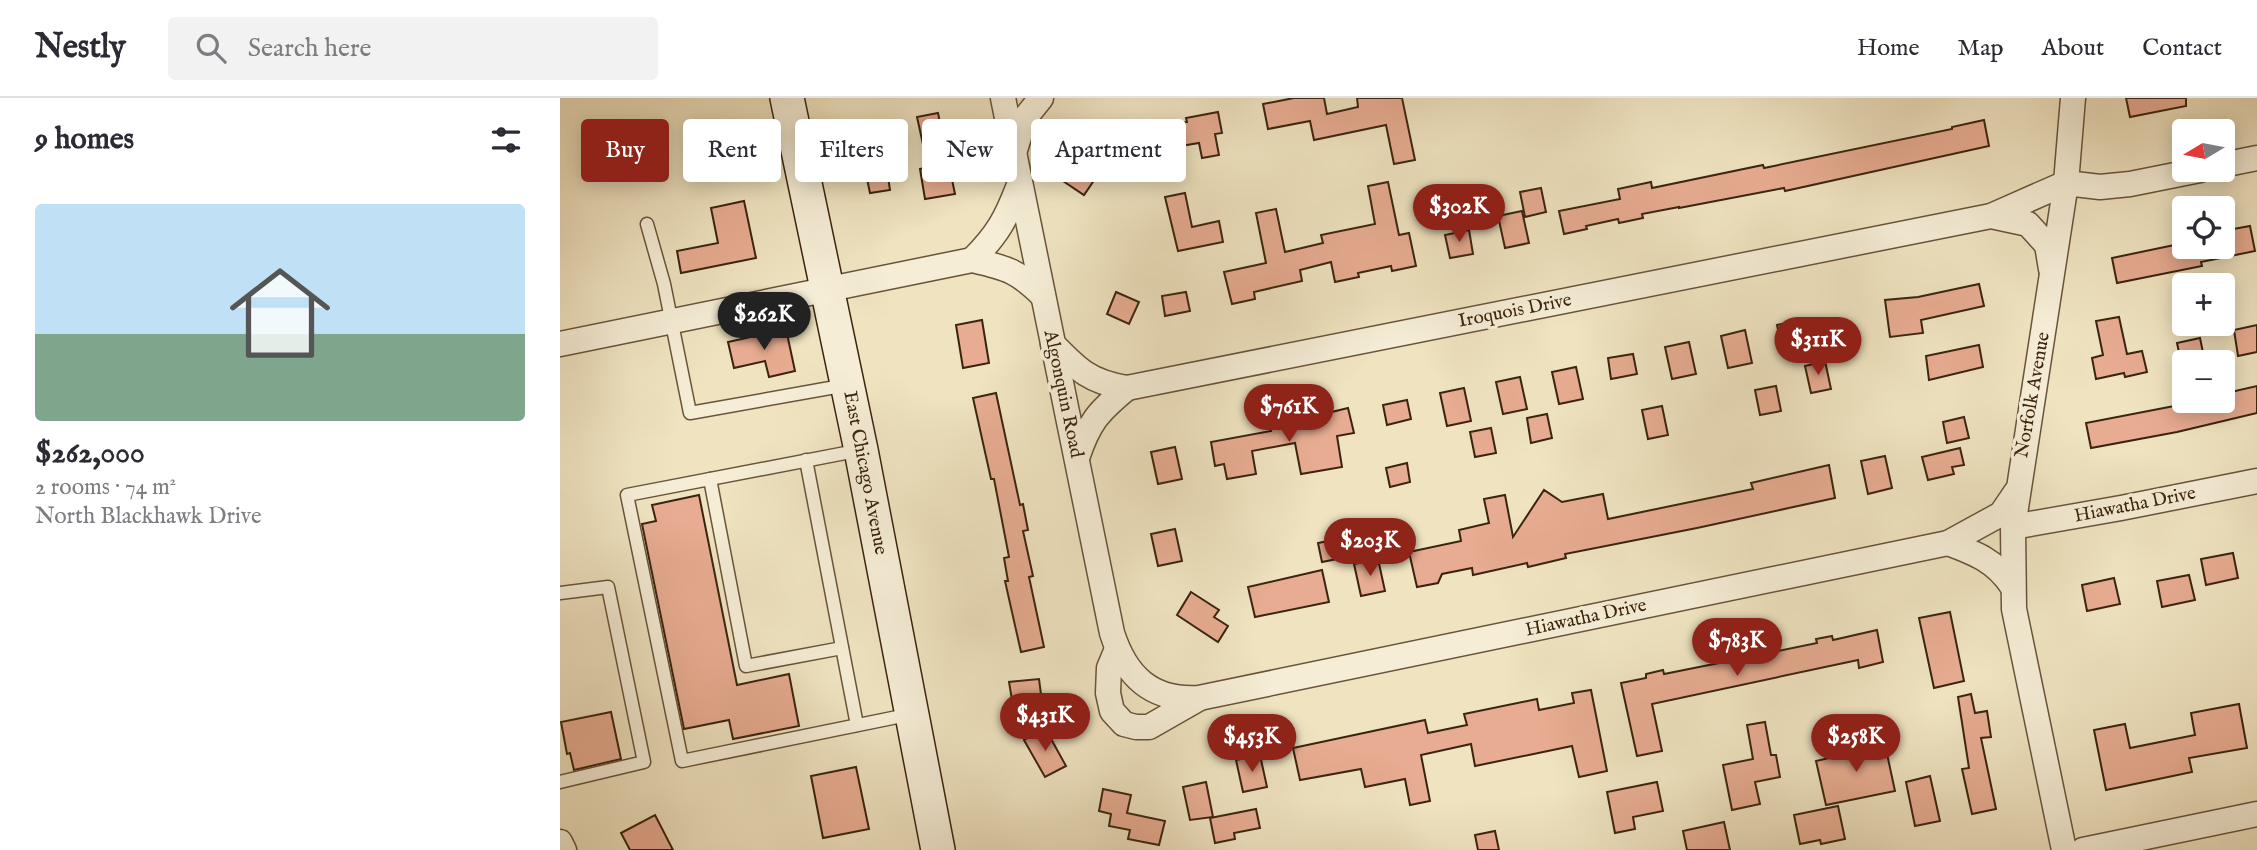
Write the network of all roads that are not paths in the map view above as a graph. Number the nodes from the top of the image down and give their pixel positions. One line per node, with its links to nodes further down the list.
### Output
1 (787, 98): 17 (main road, East Chicago Avenue)
2 (1003, 98): 5 (street, Algonquin Road)
3 (1041, 98): 6 (street)
4 (2073, 98): 11 (street, Norfolk Avenue)
5 (1007, 119)
6 (1017, 142)
7 (2257, 158): 8 (street)
8 (2235, 162)
9 (1017, 174): 12 (street, Algonquin Road)
10 (2172, 176): 11 (street)
11 (2066, 183): 13 (street, Iroquois Drive); 16 (street, Norfolk Avenue)
12 (1019, 184): 15 (street); 18 (street, Algonquin Road)
13 (1991, 216): 16 (street, Iroquois Drive); 23 (street, Iroquois Drive)
14 (647, 224): 19 (lane)
15 (972, 260): 17 (street); 18 (street)
16 (2052, 279): 29 (street, Norfolk Avenue)
17 (826, 288): 19 (street); 22 (main road, East Chicago Avenue)
18 (1043, 296): 21 (street, Algonquin Road)
19 (672, 320): 20 (street); 22 (lane)
20 (560, 344)
21 (1053, 344): 23 (street, Iroquois Drive); 25 (street, Algonquin Road)
22 (848, 384): 24 (main road, East Chicago Avenue)
23 (1127, 388): 25 (street)
24 (862, 450): 26 (lane); 38 (main road, East Chicago Avenue)
25 (1077, 458): 35 (street, Algonquin Road)
26 (806, 460): 27 (lane); 34 (lane)
27 (710, 479): 34 (lane); 39 (lane)
28 (2257, 481): 30 (street, Hiawatha Drive)
29 (2016, 492): 30 (street, Norfolk Avenue); 31 (street, Hiawatha Drive)
30 (2012, 527): 32 (street, Norfolk Avenue)
31 (1948, 543): 32 (street); 37 (street, Hiawatha Drive)
32 (2012, 586): 45 (street, Norfolk Avenue)
33 (560, 593): 40 (lane)
34 (842, 648): 39 (lane)
35 (1117, 649): 36 (street, Algonquin Road); 37 (street)
36 (1142, 682): 37 (street, Hiawatha Drive)
37 (1199, 698)
38 (912, 714): 39 (lane); 44 (main road, East Chicago Avenue)
39 (857, 725)
40 (560, 782)
41 (2257, 814): 46 (street)
42 (560, 842): 43 (street)
43 (564, 850)
44 (938, 850)
45 (2064, 850)
46 (2083, 850)

